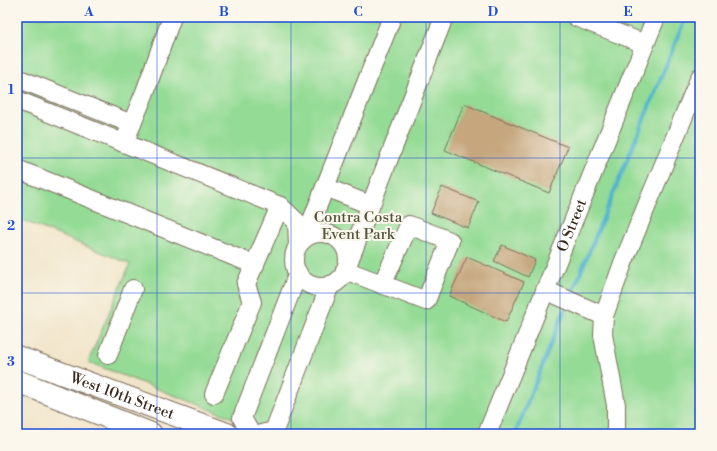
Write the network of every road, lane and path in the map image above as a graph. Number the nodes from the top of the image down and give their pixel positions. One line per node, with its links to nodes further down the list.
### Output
1 (172, 17): 10 (street)
2 (392, 17): 13 (street)
3 (444, 17): 14 (street)
4 (576, 17): 6 (street)
5 (656, 17): 6 (street, O Street)
6 (645, 44): 23 (street, O Street)
7 (700, 77): 24 (street)
8 (17, 78): 10 (street)
9 (17, 100): 11 (street)
10 (132, 124): 11 (street)
11 (124, 143): 15 (street)
12 (17, 169): 17 (street)
13 (325, 187): 14 (street); 16 (street)
14 (370, 205): 18 (street)
15 (280, 206): 16 (street); 17 (street)
16 (302, 241): 18 (street); 19 (street)
17 (255, 265): 28 (street)
18 (346, 268): 20 (street); 21 (street)
19 (298, 274): 20 (street); 31 (street)
20 (330, 285): 32 (street)
21 (382, 285)
22 (132, 289): 25 (street)
23 (553, 293): 24 (street); 33 (street, O Street)
24 (604, 316): 34 (street)
25 (108, 355)
26 (17, 356): 30 (main road, West 10th Street)
27 (17, 381): 29 (main road, West 10th Street)
28 (214, 394)
29 (151, 434)
30 (227, 434)
31 (251, 434)
32 (261, 434)
33 (487, 434)
34 (616, 434)

